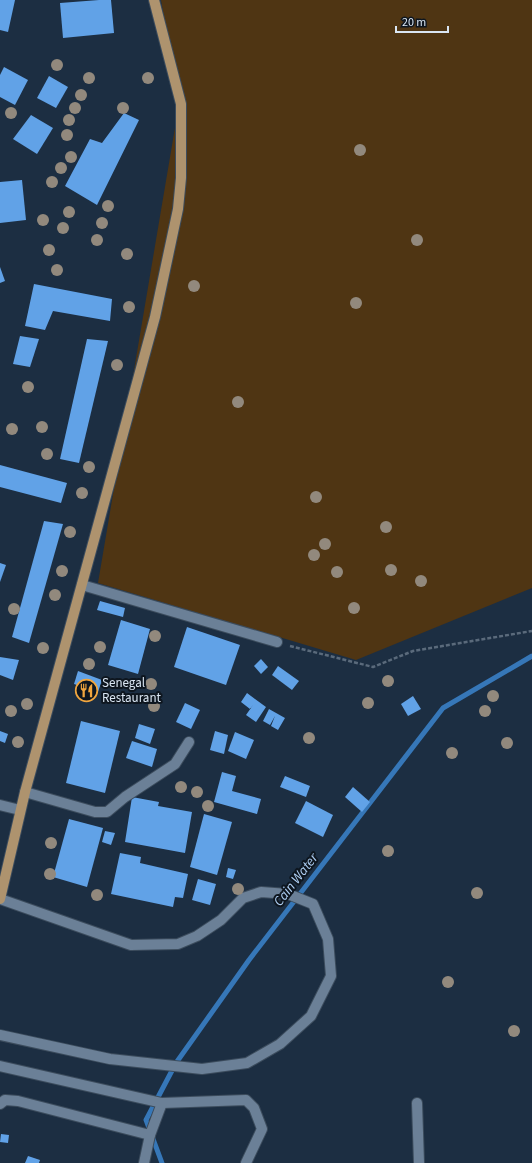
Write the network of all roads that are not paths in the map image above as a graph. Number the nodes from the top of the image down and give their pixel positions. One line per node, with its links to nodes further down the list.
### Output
1 (154, 0): 2 (main road)
2 (82, 585): 3 (street); 5 (main road)
3 (277, 642)
4 (189, 742): 5 (street)
5 (25, 792): 7 (main road)
6 (0, 805): 7 (street)
7 (20, 810): 8 (main road)
8 (0, 899): 9 (street)
9 (0, 1035)
10 (0, 1066): 11 (street)
11 (162, 1102): 14 (street); 16 (street)
12 (417, 1103): 17 (street)
13 (0, 1104): 14 (street)
14 (150, 1135): 15 (street)
15 (144, 1163)
16 (246, 1163)
17 (419, 1163)

